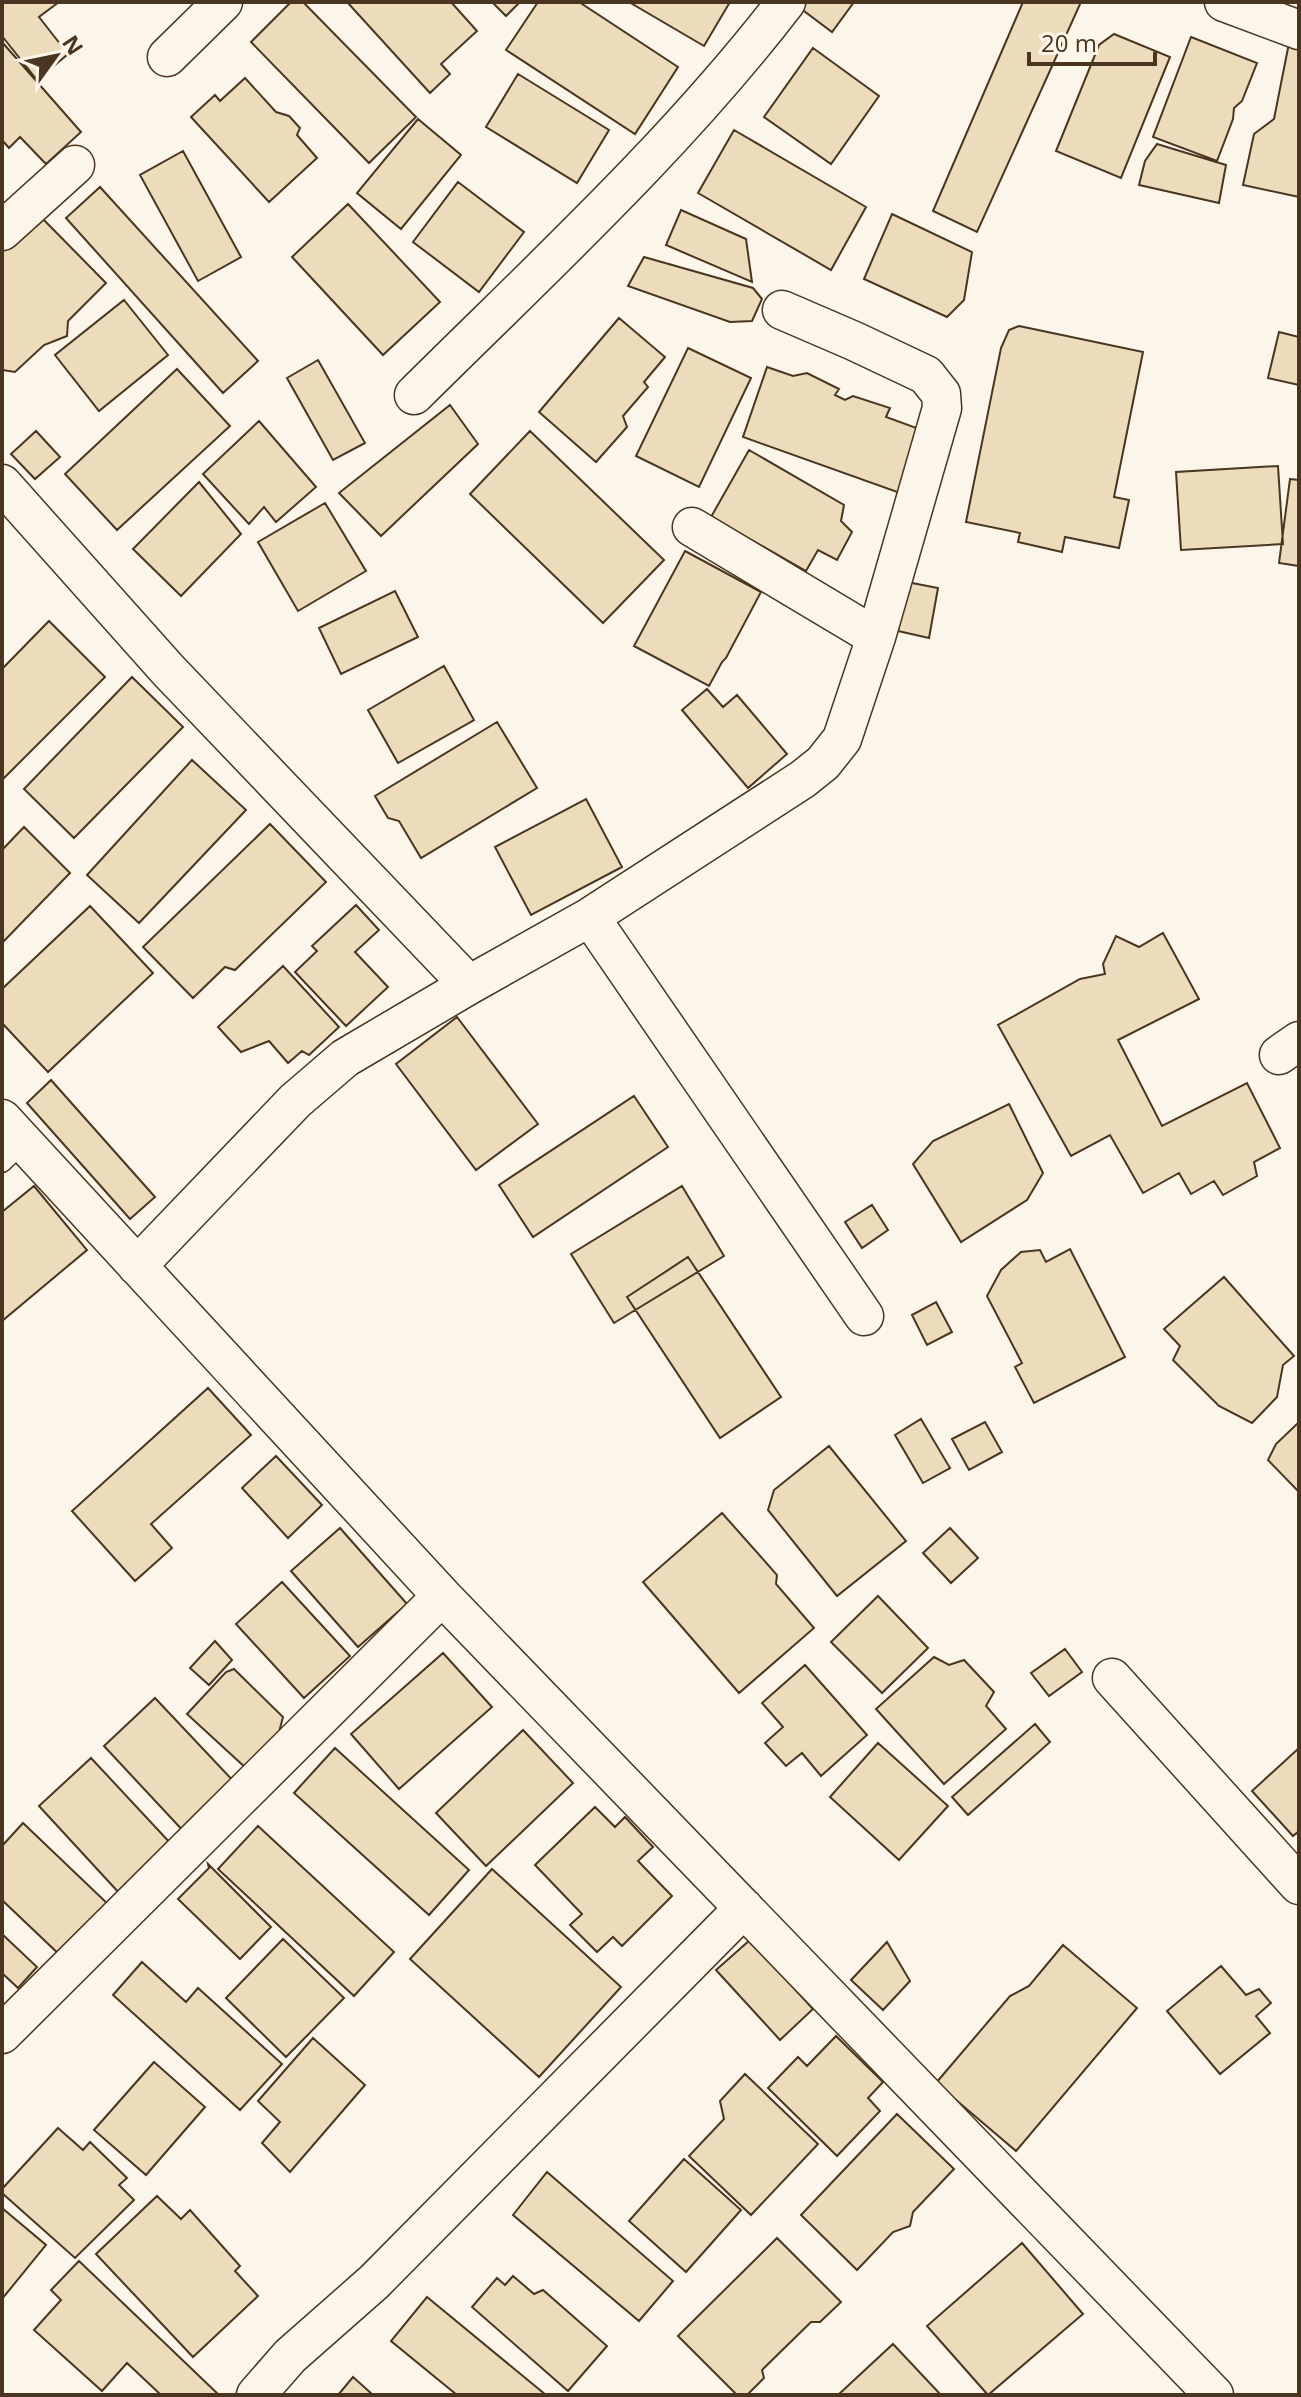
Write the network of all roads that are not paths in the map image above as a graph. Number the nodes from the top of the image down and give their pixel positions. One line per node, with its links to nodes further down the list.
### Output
1 (223, 2): 5 (street)
2 (786, 2): 9 (street)
3 (1224, 2): 4 (street)
4 (1299, 30)
5 (167, 57)
6 (75, 165): 7 (street)
7 (2, 231)
8 (782, 310): 12 (street)
9 (414, 395)
10 (2, 484): 14 (street)
11 (692, 527): 12 (street)
12 (876, 637): 13 (street)
13 (590, 917): 14 (street); 17 (street)
14 (469, 985): 16 (street)
15 (9, 1142): 16 (street)
16 (137, 1266): 18 (street)
17 (864, 1316)
18 (442, 1596): 21 (street); 22 (street)
19 (1112, 1678): 20 (street)
20 (1299, 1885)
21 (744, 1908): 23 (street); 24 (street)
22 (2, 2034)
23 (256, 2395)
24 (1214, 2395)

